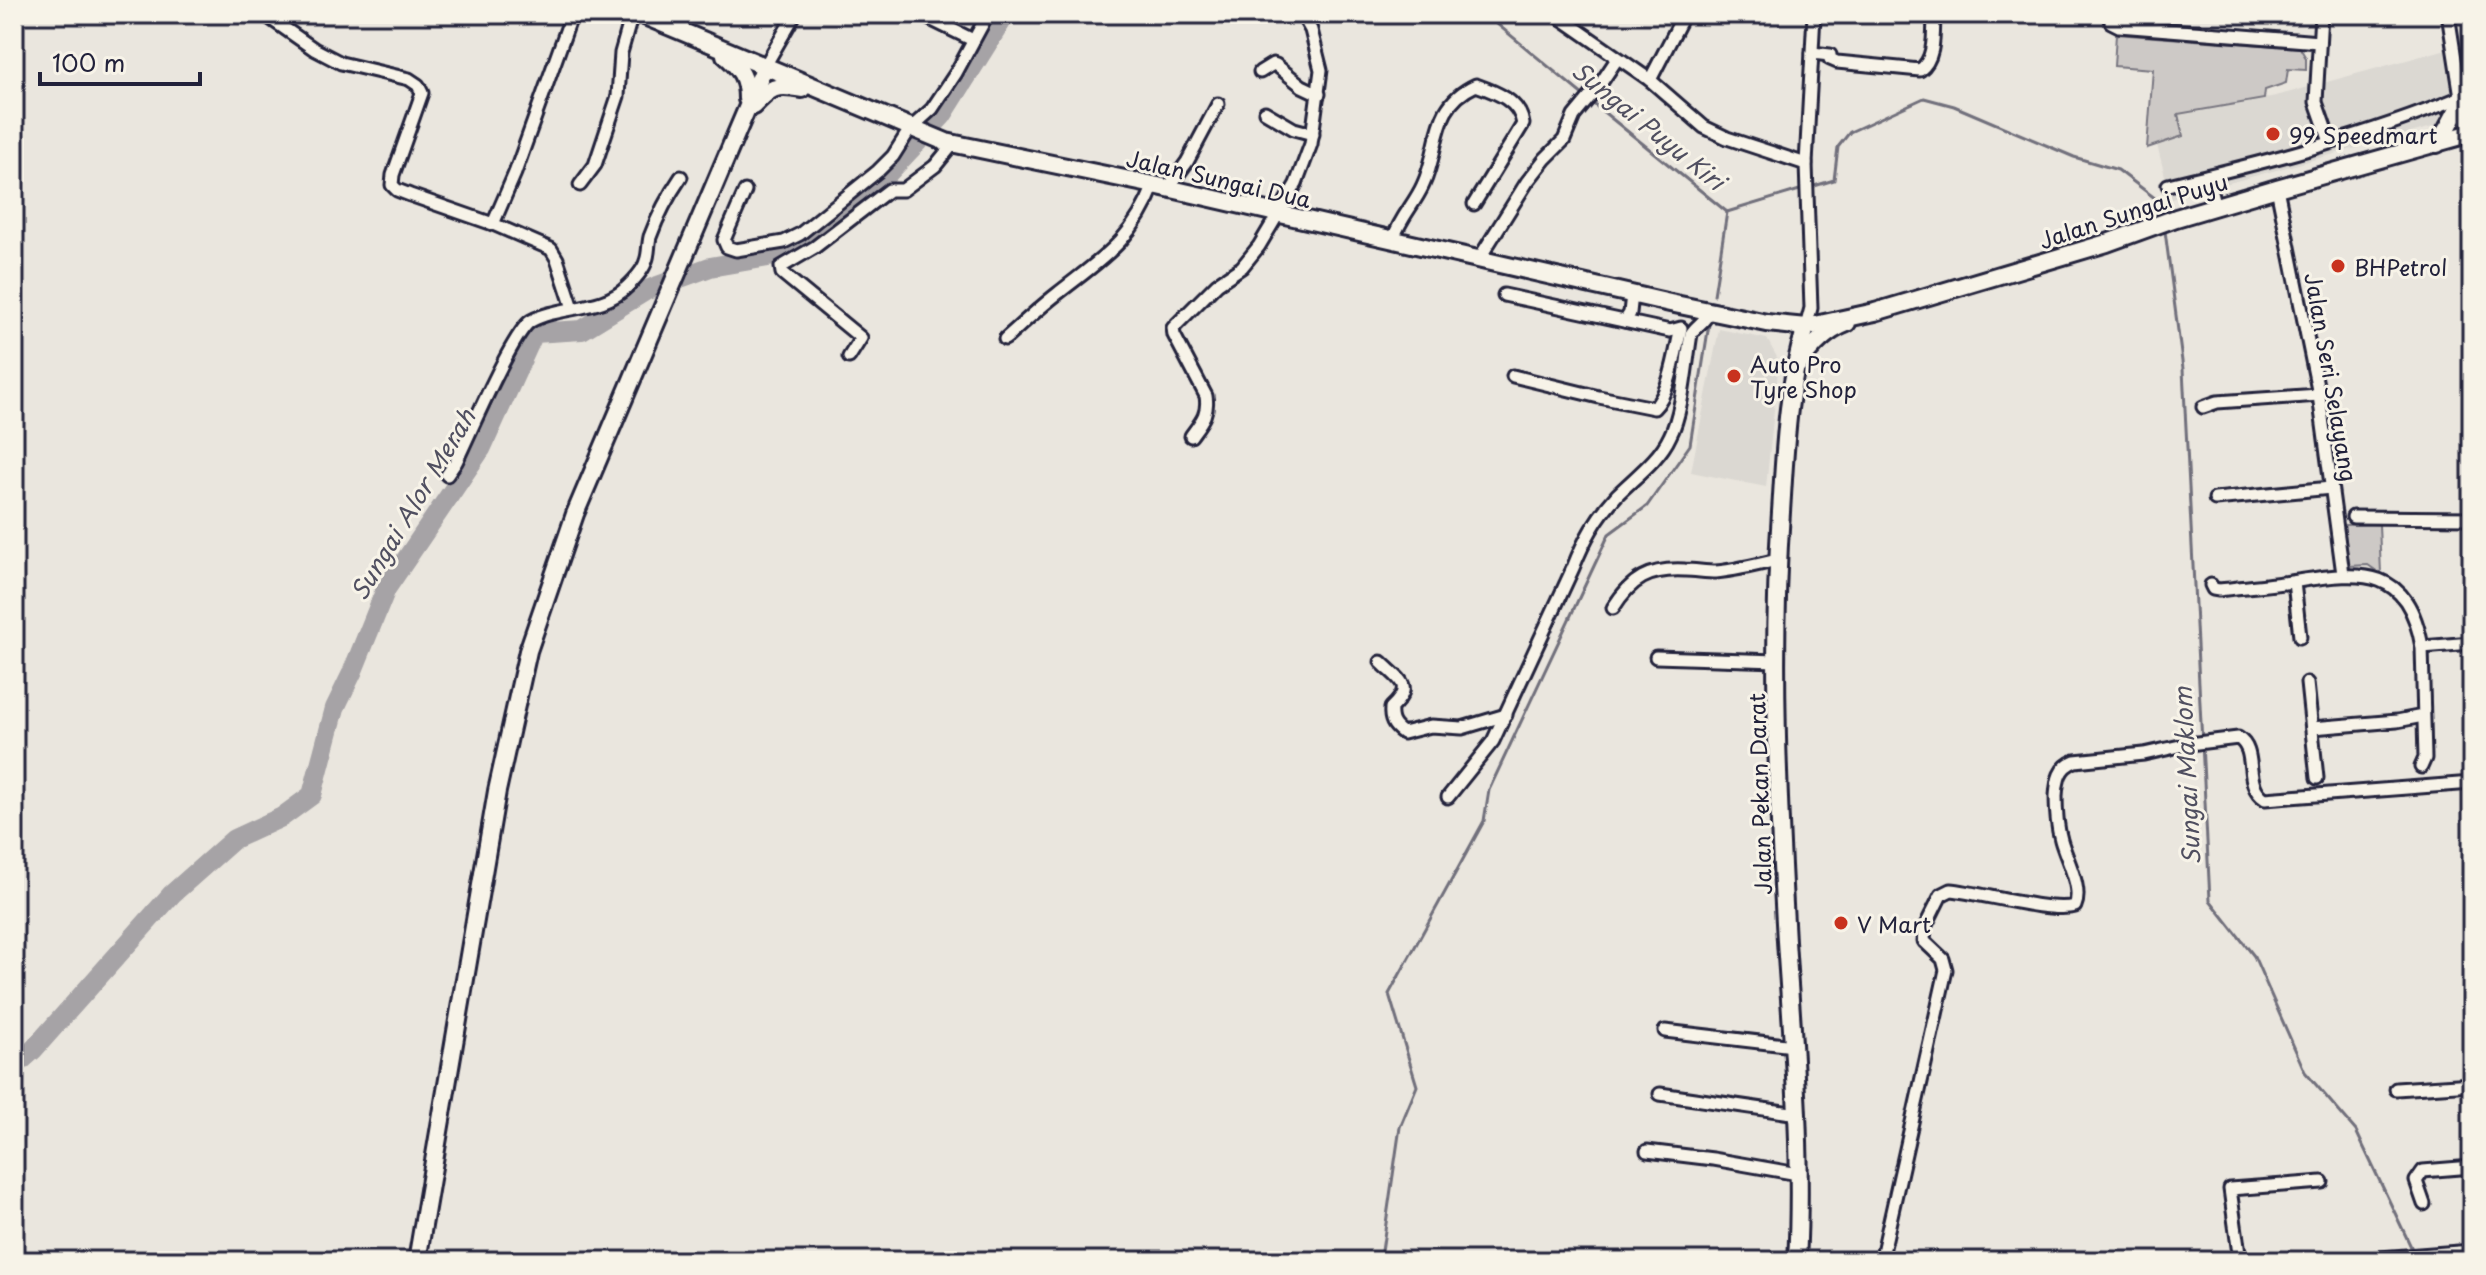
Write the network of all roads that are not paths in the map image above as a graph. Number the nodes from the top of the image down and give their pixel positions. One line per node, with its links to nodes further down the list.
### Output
1 (264, 14): 47 (street)
2 (572, 14): 47 (street)
3 (632, 14): 39 (street)
4 (640, 14): 18 (main road, Jalan Sungai Dua)
5 (795, 14): 21 (street)
6 (920, 14): 16 (street)
7 (988, 14): 16 (street)
8 (1302, 14): 25 (street)
9 (1555, 14): 20 (street)
10 (1814, 14): 19 (street)
11 (1934, 14): 19 (street)
12 (2321, 14): 17 (street)
13 (2448, 14): 26 (street)
14 (2110, 18): 17 (street)
15 (1680, 22): 23 (street)
16 (973, 40): 30 (street)
17 (2319, 42): 33 (street)
18 (713, 45): 21 (main road, Jalan Sungai Dua); 29 (main road)
19 (1812, 53): 36 (street)
20 (1617, 59): 23 (street); 49 (street)
21 (765, 66): 24 (main road, Jalan Sungai Dua); 29 (main road)
22 (1260, 72): 25 (street)
23 (1650, 80): 36 (street)
24 (828, 93): 29 (main road); 30 (main road, Jalan Sungai Dua)
25 (1319, 94): 31 (street)
26 (2465, 102): 32 (street); 33 (street); 35 (main road)
27 (1218, 104): 41 (street)
28 (1265, 112): 31 (street)
29 (746, 113): 103 (main road)
30 (912, 130): 34 (main road, Jalan Sungai Dua); 43 (street)
31 (1313, 134): 46 (street)
32 (2471, 134): 35 (main road, Jalan Sungai Puyu)
33 (2330, 142): 37 (street)
34 (949, 143): 41 (main road, Jalan Sungai Dua); 61 (street)
35 (2437, 144): 42 (main road, Jalan Sungai Puyu)
36 (1806, 168): 58 (street)
37 (2207, 176): 40 (street); 45 (street)
38 (681, 177): 53 (street)
39 (580, 185)
40 (2168, 185)
41 (1161, 187): 46 (main road, Jalan Sungai Dua); 60 (street)
42 (2277, 188): 45 (main road, Jalan Sungai Puyu); 64 (street, Jalan Seri Selayang)
43 (745, 191)
44 (1474, 204): 48 (street)
45 (2215, 207): 55 (main road, Jalan Sungai Puyu)
46 (1278, 214): 48 (main road, Jalan Sungai Dua); 66 (street)
47 (493, 224): 53 (street)
48 (1393, 239): 49 (main road, Jalan Sungai Dua)
49 (1479, 259): 50 (main road, Jalan Sungai Dua)
50 (1632, 294): 52 (main road, Jalan Sungai Dua); 56 (street)
51 (1504, 295): 56 (street)
52 (1670, 303): 54 (main road, Jalan Sungai Dua); 59 (street)
53 (573, 308): 67 (street)
54 (1709, 311): 57 (main road, Jalan Sungai Dua); 59 (street)
55 (1875, 312): 58 (main road, Jalan Sungai Puyu); 62 (main road)
56 (1625, 321): 59 (street)
57 (1767, 323): 58 (main road, Jalan Sungai Dua); 62 (main road)
58 (1806, 327): 62 (main road, Jalan Pekan Darat)
59 (1686, 331): 63 (street); 84 (street)
60 (1005, 339)
61 (849, 357)
62 (1796, 362): 72 (main road, Jalan Pekan Darat)
63 (1513, 376)
64 (2319, 395): 65 (street); 68 (street, Jalan Seri Selayang)
65 (2203, 407)
66 (1191, 436)
67 (447, 475)
68 (2331, 488): 69 (street); 73 (street, Jalan Seri Selayang)
69 (2215, 499)
70 (2353, 517): 71 (street)
71 (2472, 518)
72 (1777, 560): 76 (street); 81 (main road, Jalan Pekan Darat)
73 (2343, 574): 74 (street); 79 (street)
74 (2294, 582): 75 (street); 77 (street)
75 (2211, 585)
76 (1613, 608)
77 (2300, 637)
78 (2472, 643): 79 (street)
79 (2422, 647): 85 (street)
80 (1656, 657): 81 (street)
81 (1777, 661): 92 (main road, Jalan Pekan Darat)
82 (1381, 662): 84 (street)
83 (2307, 683): 86 (street)
84 (1506, 715): 90 (street)
85 (2423, 716): 86 (street); 87 (street)
86 (2312, 728): 88 (street)
87 (2421, 767)
88 (2317, 778)
89 (2472, 783): 105 (street)
90 (1448, 797)
91 (1665, 1031): 92 (street)
92 (1794, 1046): 96 (main road, Jalan Pekan Darat)
93 (2472, 1084): 94 (street)
94 (2396, 1089)
95 (1660, 1094): 96 (street)
96 (1798, 1114): 99 (main road, Jalan Pekan Darat)
97 (1647, 1151): 99 (street)
98 (2472, 1167): 101 (street)
99 (1798, 1174): 104 (main road, Jalan Pekan Darat)
100 (2322, 1182): 106 (street)
101 (2424, 1204)
102 (2472, 1251): 107 (street)
103 (417, 1261)
104 (1797, 1261)
105 (1881, 1261)
106 (2240, 1261)
107 (2340, 1261)

